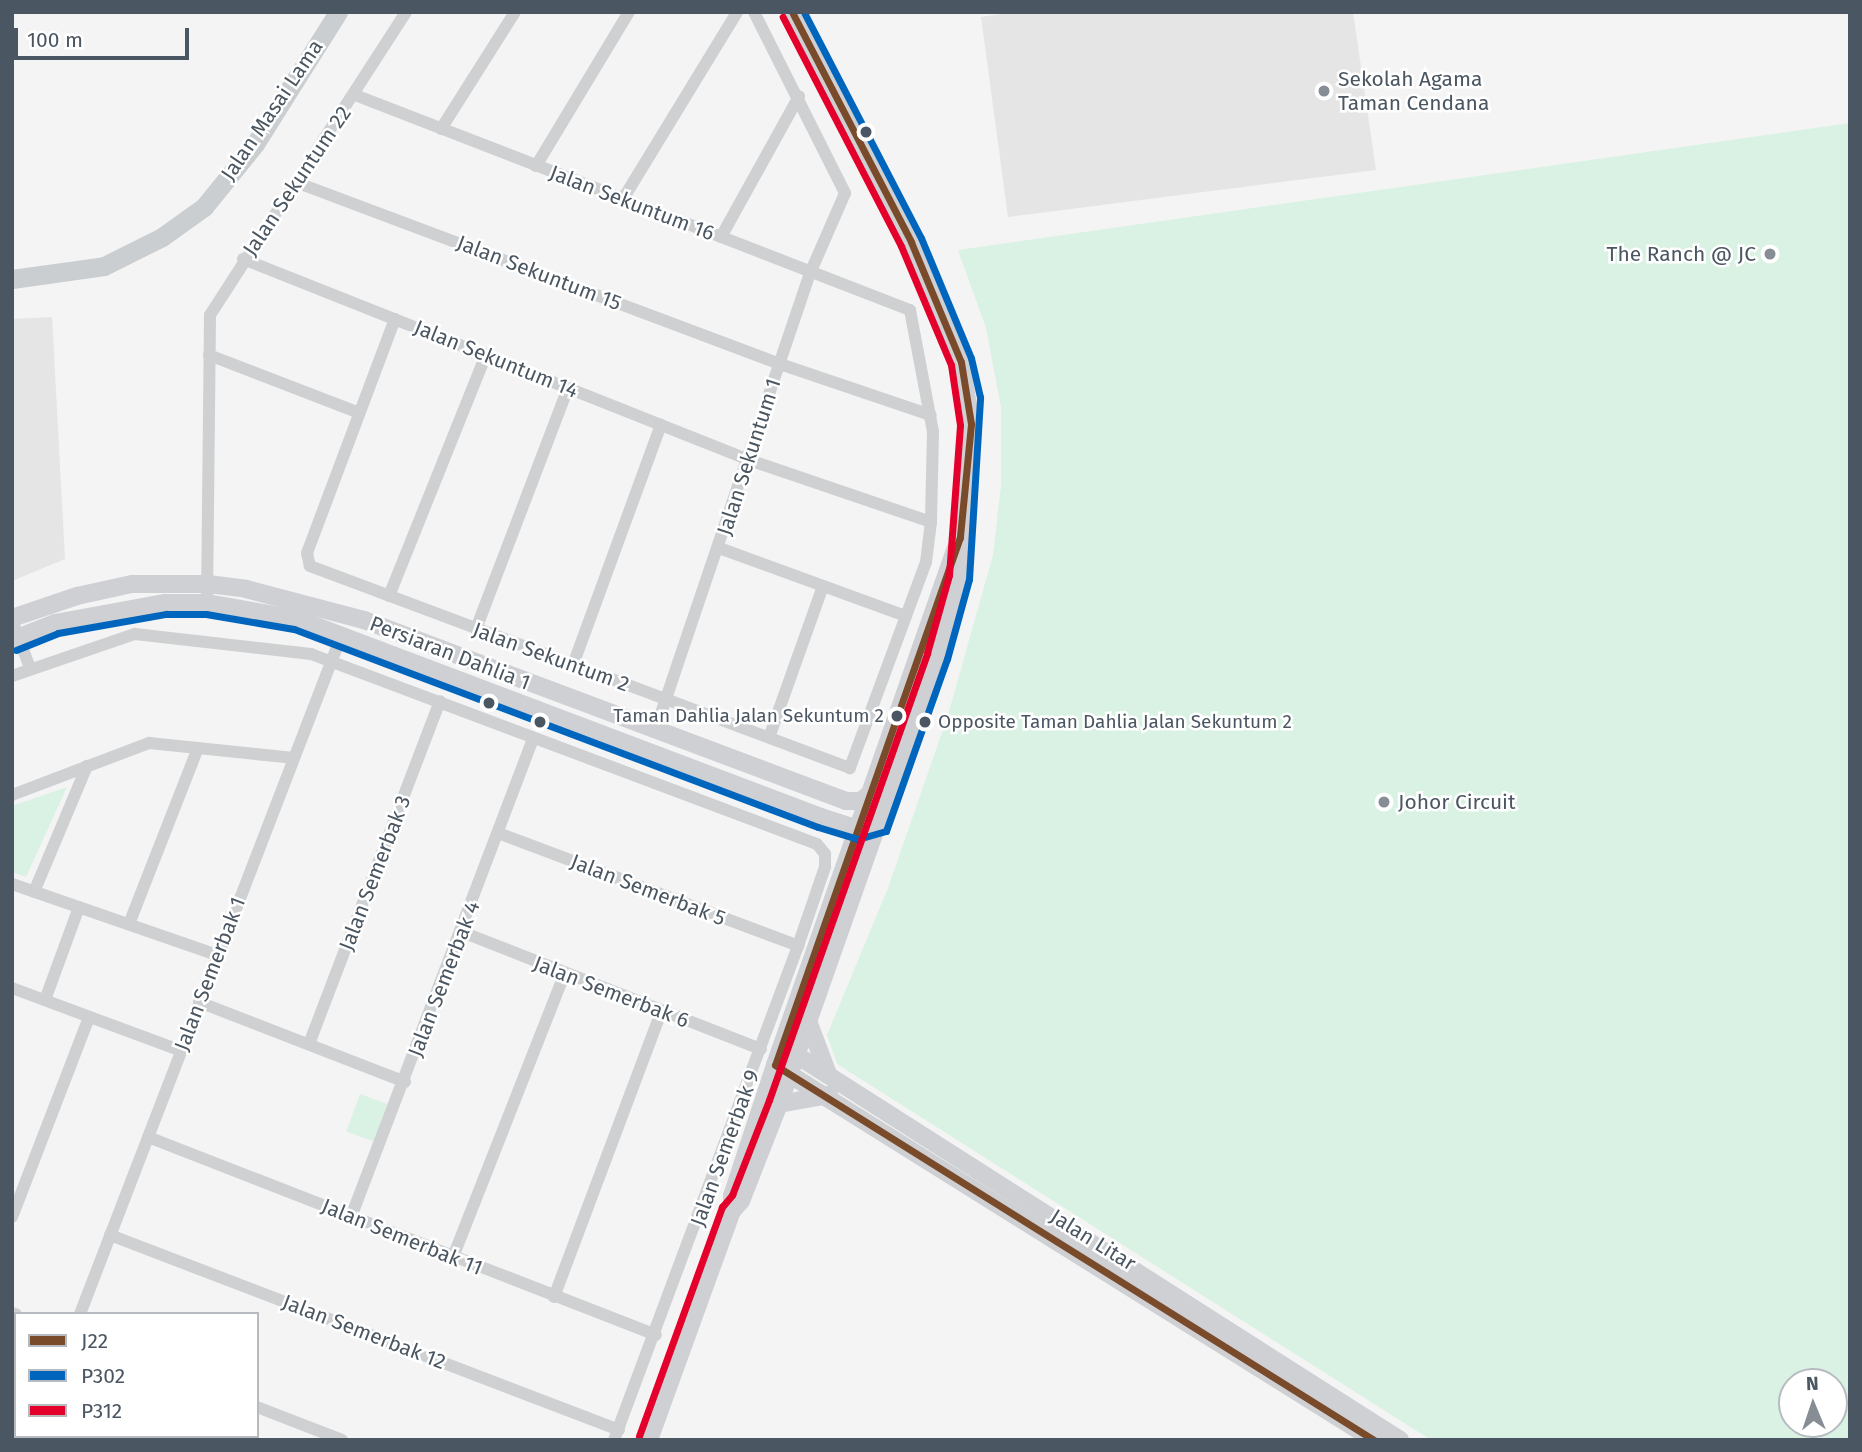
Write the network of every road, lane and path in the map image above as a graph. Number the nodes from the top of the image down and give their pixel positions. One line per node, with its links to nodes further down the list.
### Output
1 (338, 12): 17 (main road, Jalan Masai Lama)
2 (406, 12): 8 (street, Jalan Sekuntum 22)
3 (515, 12): 10 (street)
4 (629, 12): 11 (street)
5 (737, 12): 13 (street)
6 (754, 12): 9 (street)
7 (792, 12): 29 (main road)
8 (355, 95): 10 (street, Jalan Sekuntum 16); 12 (street, Jalan Sekuntum 22)
9 (799, 96): 14 (street); 16 (street, Jalan Sekuntum 1)
10 (441, 129): 11 (street, Jalan Sekuntum 16)
11 (537, 166): 13 (street, Jalan Sekuntum 16)
12 (298, 183): 15 (street, Jalan Sekuntum 22); 22 (street, Jalan Sekuntum 15)
13 (623, 199): 14 (street, Jalan Sekuntum 16)
14 (722, 237): 16 (street, Jalan Sekuntum 16)
15 (243, 259): 19 (street, Jalan Sekuntum 14); 20 (street, Jalan Sekuntum 22)
16 (811, 271): 18 (street, Jalan Sekuntum 16); 22 (street, Jalan Sekuntum 1)
17 (12, 279)
18 (910, 310): 25 (street, Jalan Sekuntum 2)
19 (394, 319): 21 (street, Jalan Sekuntum 14); 24 (street)
20 (209, 355): 24 (street); 31 (street, Jalan Sekuntum 22)
21 (486, 355): 23 (street, Jalan Sekuntum 14); 33 (street)
22 (780, 364): 25 (street, Jalan Sekuntum 15); 27 (street, Jalan Sekuntum 1)
23 (568, 388): 26 (street, Jalan Sekuntum 14); 37 (street)
24 (359, 413): 33 (street, Jalan Sekuntum 2)
25 (932, 415): 28 (street, Jalan Sekuntum 2)
26 (661, 425): 27 (street, Jalan Sekuntum 14); 41 (street)
27 (749, 460): 28 (street, Jalan Sekuntum 14); 30 (street, Jalan Sekuntum 1)
28 (932, 522): 35 (street, Jalan Sekuntum 2)
29 (960, 537): 52 (main road); 56 (main road)
30 (719, 548): 32 (street); 44 (street, Jalan Sekuntum 1)
31 (208, 584): 34 (street, Jalan Sekuntum 22); 36 (main road, Persiaran Dahlia 1); 46 (main road, Persiaran Dahlia 1)
32 (822, 586): 35 (street); 47 (street)
33 (389, 596): 37 (street, Jalan Sekuntum 2)
34 (207, 603): 38 (main road, Persiaran Dahlia 1); 39 (main road, Persiaran Dahlia 1)
35 (906, 616): 44 (street, Jalan Sekuntum 2)
36 (12, 619): 39 (street)
37 (477, 629): 41 (street, Jalan Sekuntum 2)
38 (342, 634): 40 (street, Jalan Semerbak 1); 55 (main road, Persiaran Dahlia 1)
39 (15, 638): 42 (street)
40 (331, 659): 42 (street); 45 (street); 50 (street, Jalan Semerbak 1)
41 (573, 665): 44 (street, Jalan Sekuntum 2)
42 (30, 668): 43 (street)
43 (12, 676)
44 (666, 699): 46 (street, Jalan Sekuntum 1)
45 (440, 701): 48 (street); 73 (street, Jalan Semerbak 3)
46 (655, 731): 53 (main road, Persiaran Dahlia 1)
47 (771, 732)
48 (533, 739): 58 (street, Jalan Semerbak 4); 64 (street, Jalan Semerbak 9)
49 (198, 748): 50 (street); 51 (street); 62 (street)
50 (293, 758): 65 (street, Jalan Semerbak 1)
51 (87, 766): 54 (street); 60 (street)
52 (873, 791): 53 (main road, Persiaran Dahlia 1); 57 (main road)
53 (830, 793): 55 (main road)
54 (12, 795)
55 (821, 817): 57 (main road, Persiaran Dahlia 1)
56 (879, 823): 57 (main road); 72 (main road)
57 (859, 829): 75 (main road)
58 (498, 833): 63 (street, Jalan Semerbak 4); 64 (street, Jalan Semerbak 5)
59 (12, 884): 60 (street)
60 (34, 892): 61 (street)
61 (79, 907): 62 (street); 68 (street)
62 (129, 924): 65 (street)
63 (462, 932): 66 (street, Jalan Semerbak 6); 79 (street, Jalan Semerbak 4)
64 (798, 946): 74 (street, Jalan Semerbak 9)
65 (217, 955): 69 (street, Jalan Semerbak 1)
66 (564, 975): 70 (street, Jalan Semerbak 6); 87 (street)
67 (12, 988): 68 (street)
68 (45, 1000): 71 (street)
69 (200, 1002): 73 (street); 76 (street, Jalan Semerbak 1)
70 (661, 1012): 74 (street, Jalan Semerbak 6); 88 (street)
71 (89, 1017): 76 (street); 83 (street)
72 (808, 1021): 75 (main road); 78 (main road)
73 (309, 1044): 79 (street)
74 (761, 1049): 90 (street, Jalan Semerbak 9)
75 (789, 1050): 77 (main road); 78 (main road, Jalan Litar)
76 (181, 1051): 82 (street, Jalan Semerbak 1)
77 (782, 1070): 80 (main road, Jalan Litar); 81 (main road); 84 (main road)
78 (828, 1074): 96 (main road, Jalan Litar)
79 (405, 1082): 85 (street, Jalan Semerbak 4)
80 (829, 1096): 81 (main road); 95 (main road, Jalan Litar)
81 (779, 1104): 84 (main road)
82 (148, 1137): 85 (street, Jalan Semerbak 11); 86 (street, Jalan Semerbak 1)
83 (14, 1209)
84 (732, 1211): 94 (main road)
85 (351, 1217): 87 (street, Jalan Semerbak 11)
86 (110, 1235): 89 (street, Jalan Semerbak 1); 92 (street, Jalan Semerbak 12)
87 (453, 1257): 88 (street, Jalan Semerbak 11)
88 (554, 1297): 90 (street, Jalan Semerbak 11)
89 (81, 1312)
90 (656, 1335): 92 (street, Jalan Semerbak 9)
91 (259, 1408): 93 (street)
92 (617, 1435)
93 (342, 1440)
94 (649, 1440)
95 (1374, 1440)
96 (1401, 1440)

